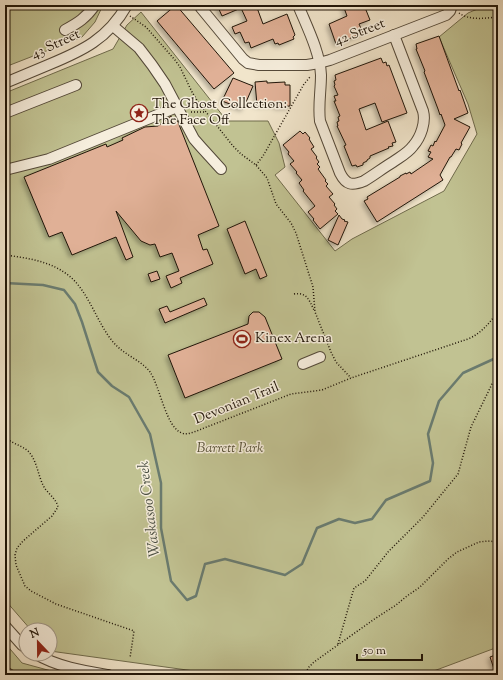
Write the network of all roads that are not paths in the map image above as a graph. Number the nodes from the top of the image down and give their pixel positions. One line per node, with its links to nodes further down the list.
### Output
1 (95, 5): 7 (street)
2 (200, 5): 9 (street, 42 Street)
3 (298, 5): 9 (street)
4 (454, 6): 8 (street, 42 Street)
5 (125, 8): 6 (street, 43 Street)
6 (113, 26): 10 (street, 43 Street); 12 (street)
7 (65, 30)
8 (394, 35): 9 (street, 42 Street); 9 (street)
9 (319, 63)
10 (5, 83)
11 (76, 85): 13 (street)
12 (179, 111): 14 (street); 15 (street)
13 (5, 113)
14 (221, 169)
15 (5, 170)
16 (320, 357): 17 (street)
17 (303, 364)
18 (5, 626): 19 (street)
19 (18, 641)
20 (53, 662): 23 (street)
21 (5, 672): 22 (street)
22 (10, 675)
23 (108, 675)

